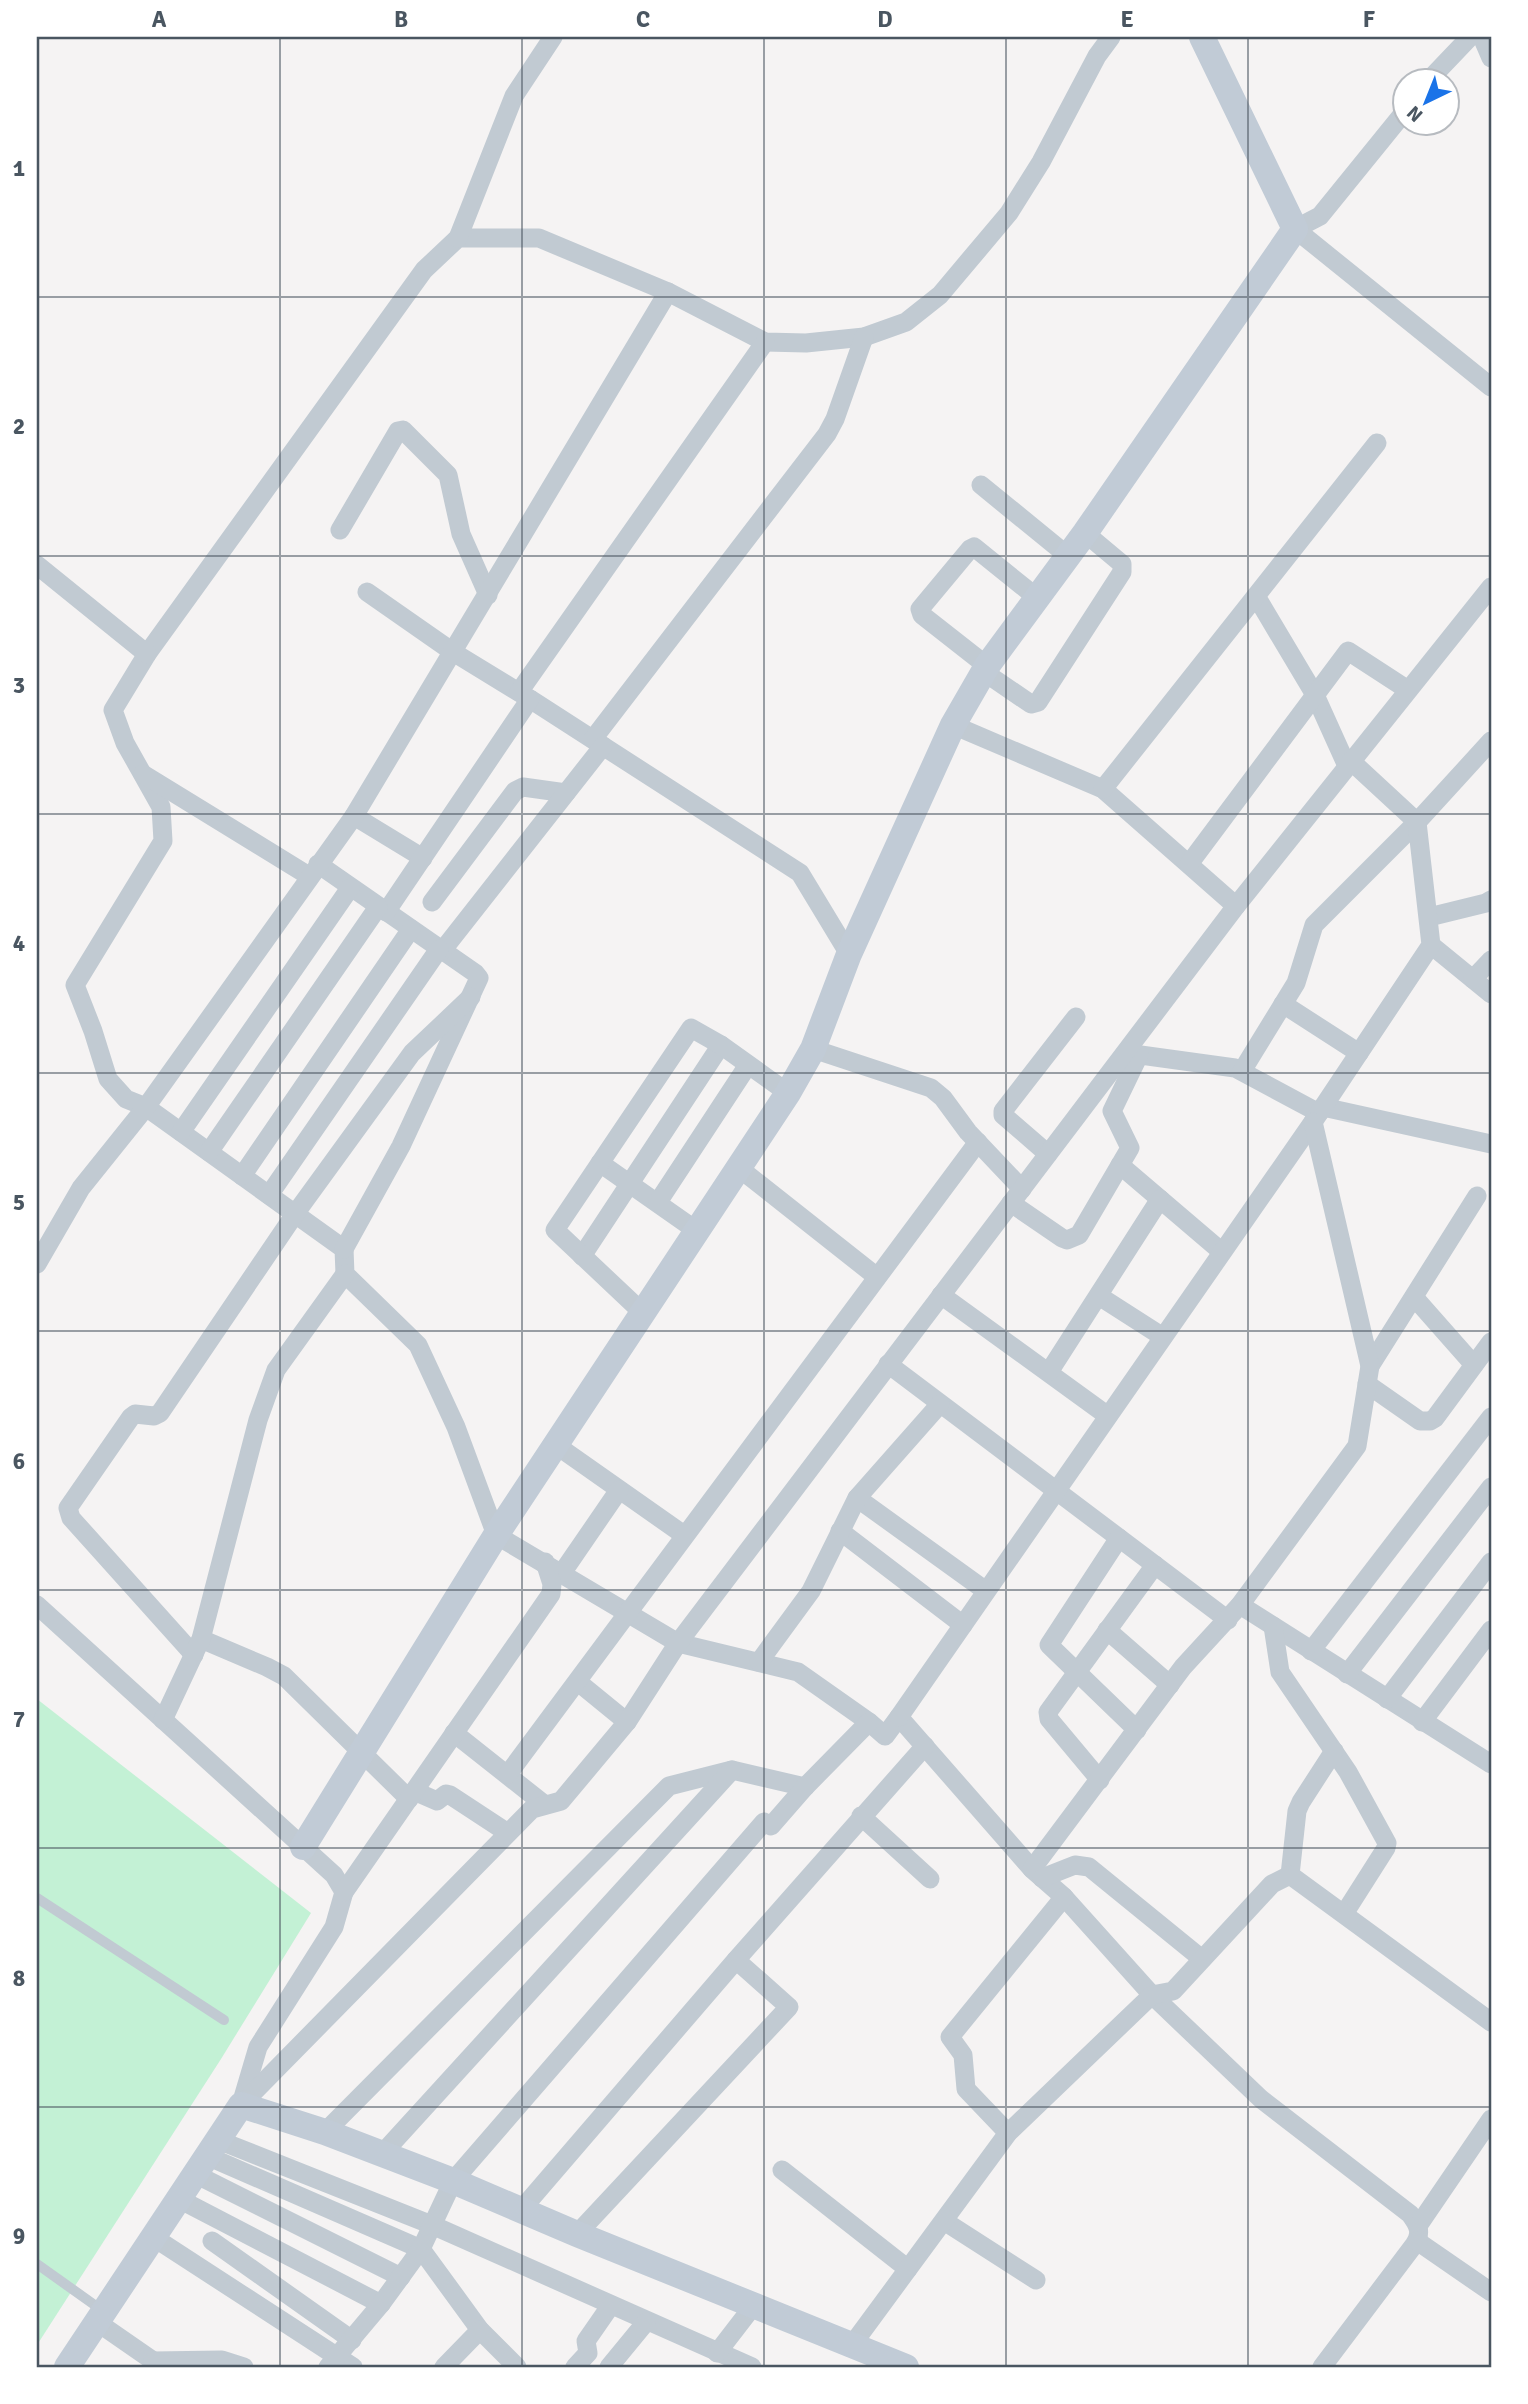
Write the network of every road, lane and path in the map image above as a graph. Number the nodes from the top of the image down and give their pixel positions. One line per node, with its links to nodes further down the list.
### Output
1 (553, 37): 10 (street)
2 (1111, 37): 12 (street)
3 (1202, 37): 9 (street)
4 (1470, 37): 7 (street)
5 (1482, 37): 6 (street)
6 (1491, 58)
7 (1442, 66)
8 (1392, 126): 9 (street)
9 (1295, 229): 14 (street); 18 (street)
10 (458, 238): 11 (street); 27 (street)
11 (668, 292): 13 (street); 23 (street)
12 (864, 337): 13 (street); 34 (street)
13 (765, 342): 30 (street)
14 (1491, 387)
15 (1377, 443): 24 (street)
16 (981, 485): 19 (street)
17 (340, 530): 23 (street)
18 (1085, 533): 19 (street); 28 (street)
19 (1068, 556): 25 (street)
20 (37, 565): 27 (street)
21 (1491, 587): 29 (street)
22 (367, 592): 26 (street)
23 (488, 595): 26 (street)
24 (1256, 596): 31 (street); 37 (street)
25 (1036, 597): 28 (street); 28 (street)
26 (453, 652): 30 (street); 39 (street)
27 (146, 654): 36 (street)
28 (985, 669): 32 (street)
29 (1408, 691): 31 (street); 35 (street)
30 (525, 695): 34 (street); 41 (street)
31 (1315, 695): 35 (street); 42 (street)
32 (953, 724): 37 (street); 53 (street)
33 (1491, 741): 40 (street)
34 (598, 743): 38 (street); 53 (street)
35 (1349, 763): 40 (street); 47 (street)
36 (142, 773): 43 (street); 68 (street)
37 (1104, 789): 42 (street)
38 (566, 793): 46 (street); 52 (street)
39 (354, 816): 41 (street); 43 (street)
40 (1417, 822): 49 (street); 58 (street)
41 (423, 858): 48 (street)
42 (1189, 864): 47 (street)
43 (313, 870): 44 (street); 68 (street)
44 (350, 888): 48 (street); 71 (street)
45 (1491, 900): 49 (street)
46 (432, 902)
47 (1236, 906): 63 (street)
48 (382, 910): 50 (street); 74 (street)
49 (1429, 917): 51 (street)
50 (411, 929): 52 (street); 66 (street)
51 (1431, 945): 55 (street); 62 (street)
52 (441, 950): 57 (street); 69 (street)
53 (849, 954): 61 (street)
54 (1491, 960): 55 (street)
55 (1474, 979): 56 (street)
56 (1491, 994)
57 (471, 997): 86 (street); 88 (street)
58 (1283, 1004): 62 (street); 65 (street)
59 (1076, 1017): 75 (street)
60 (721, 1045): 64 (street); 76 (street); 80 (street)
61 (813, 1049): 67 (street); 72 (street)
62 (1359, 1053): 70 (street)
63 (1132, 1054): 65 (street); 75 (street); 77 (street)
64 (748, 1065): 67 (street); 85 (street)
65 (1242, 1071): 70 (street)
66 (301, 1089): 69 (street); 79 (street)
67 (788, 1093): 78 (street)
68 (146, 1107): 71 (street); 91 (street)
69 (329, 1108): 81 (street)
70 (1318, 1114): 73 (street); 89 (street); 103 (street)
71 (181, 1132): 74 (street)
72 (978, 1142): 82 (street); 93 (street)
73 (1491, 1144)
74 (209, 1152): 79 (street)
75 (1048, 1154): 82 (street)
76 (600, 1163): 80 (street); 90 (street)
77 (1120, 1165): 82 (street); 84 (street)
78 (738, 1168): 87 (street); 93 (street)
79 (242, 1176): 81 (street)
80 (630, 1183): 85 (street); 90 (street)
81 (269, 1195): 86 (street)
82 (1017, 1196): 94 (street)
83 (1477, 1196): 96 (street)
84 (1160, 1199): 89 (street); 95 (street)
85 (658, 1202): 87 (street)
86 (295, 1214): 88 (street); 128 (street)
87 (697, 1231): 97 (street)
88 (344, 1250): 92 (street)
89 (1222, 1252): 98 (street)
90 (582, 1256): 97 (street)
91 (37, 1264)
92 (345, 1274): 113 (street); 128 (street)
93 (877, 1277): 114 (street)
94 (941, 1295): 100 (street); 102 (street)
95 (1099, 1296): 98 (street); 102 (street)
96 (1414, 1297): 101 (street); 103 (street)
97 (643, 1313): 107 (street)
98 (1163, 1338): 105 (street)
99 (1491, 1342): 101 (street)
100 (888, 1364): 104 (street); 127 (street)
101 (1475, 1364): 103 (street)
102 (1049, 1373): 105 (street)
103 (1368, 1375): 121 (street)
104 (940, 1404): 110 (street); 111 (street)
105 (1108, 1416): 110 (street)
106 (1491, 1417): 129 (street)
107 (556, 1445): 109 (street); 113 (street)
108 (1491, 1488): 132 (street)
109 (620, 1490): 114 (street); 118 (street)
110 (1055, 1492): 115 (street); 119 (street)
111 (857, 1498): 112 (street); 119 (street)
112 (840, 1531): 123 (street); 130 (street)
113 (496, 1535): 118 (street); 145 (street)
114 (684, 1535): 122 (street)
115 (1119, 1538): 117 (street); 131 (street)
116 (1491, 1562): 135 (street)
117 (1155, 1565): 121 (street); 125 (street)
118 (554, 1567): 122 (street); 142 (street)
119 (986, 1591): 123 (street)
120 (37, 1605): 137 (street)
121 (1234, 1612): 124 (street); 134 (street)
122 (627, 1613): 127 (street); 133 (street)
123 (963, 1625): 136 (street)
124 (1273, 1626): 129 (street); 144 (street)
125 (1107, 1630): 131 (street); 134 (street)
126 (1491, 1630): 140 (street)
127 (678, 1643): 130 (street); 138 (street)
128 (197, 1647): 137 (street); 145 (street)
129 (1311, 1651): 132 (street)
130 (759, 1662): 139 (street)
131 (1077, 1672): 141 (street); 149 (street)
132 (1348, 1674): 135 (street)
133 (578, 1682): 138 (street); 148 (street)
134 (1170, 1685): 141 (street)
135 (1387, 1699): 140 (street)
136 (899, 1717): 139 (street); 143 (street)
137 (163, 1720): 155 (street)
138 (627, 1722): 152 (street)
139 (869, 1722): 150 (street)
140 (1422, 1722): 146 (street)
141 (1137, 1730): 149 (street)
142 (454, 1733): 148 (street); 151 (street)
143 (925, 1746): 153 (street); 156 (street)
144 (1334, 1751): 157 (street); 162 (street)
145 (360, 1753): 151 (street); 155 (street)
146 (1491, 1764)
147 (732, 1770): 150 (street); 170 (street); 172 (street)
148 (508, 1774): 152 (street)
149 (1100, 1780): 156 (street)
150 (805, 1787): 175 (street)
151 (411, 1795): 154 (street); 159 (street)
152 (545, 1805): 154 (street)
153 (861, 1816): 158 (street); 164 (street)
154 (508, 1833): 168 (street)
155 (303, 1847): 159 (street)
156 (1037, 1874): 161 (street); 163 (street)
157 (1290, 1875): 162 (street); 163 (street)
158 (930, 1879)
159 (344, 1892): 168 (street)
160 (37, 1898): 166 (lane)
161 (1064, 1898): 165 (street); 171 (street)
162 (1344, 1914): 167 (street)
163 (1202, 1959): 165 (street)
164 (736, 1960): 177 (street); 181 (street)
165 (1152, 1995): 171 (street); 180 (street)
166 (224, 2020)
167 (1491, 2021)
168 (241, 2105): 170 (street); 173 (street)
169 (1491, 2119): 180 (street)
170 (324, 2132): 172 (street)
171 (1008, 2133): 178 (street)
172 (382, 2154): 175 (street)
173 (207, 2157): 176 (street); 179 (street); 184 (street); 187 (street)
174 (782, 2170): 186 (street)
175 (453, 2181): 177 (street); 179 (street)
176 (179, 2199): 182 (street); 190 (street)
177 (521, 2210): 181 (street)
178 (944, 2221): 186 (street); 188 (street)
179 (432, 2225): 184 (street); 191 (street)
180 (1418, 2233): 189 (street); 209 (street)
181 (577, 2234): 192 (street)
182 (153, 2237): 193 (street); 200 (street)
183 (212, 2241): 196 (street)
184 (421, 2249): 187 (street); 195 (street)
185 (37, 2264): 193 (lane)
186 (908, 2269): 197 (street)
187 (401, 2277): 190 (street)
188 (1036, 2280)
189 (1491, 2292)
190 (381, 2304): 196 (street)
191 (611, 2305): 194 (street); 205 (street)
192 (754, 2305): 197 (street); 198 (street)
193 (100, 2317): 199 (street); 201 (street)
194 (646, 2322): 198 (street); 206 (street)
195 (480, 2330): 203 (street); 204 (street)
196 (352, 2340): 200 (street)
197 (852, 2345): 208 (street)
198 (717, 2353): 207 (street)
199 (157, 2364): 202 (street)
200 (339, 2364)
201 (67, 2367)
202 (244, 2367)
203 (444, 2367)
204 (517, 2367)
205 (575, 2367)
206 (609, 2367)
207 (752, 2367)
208 (906, 2367)
209 (1322, 2367)

